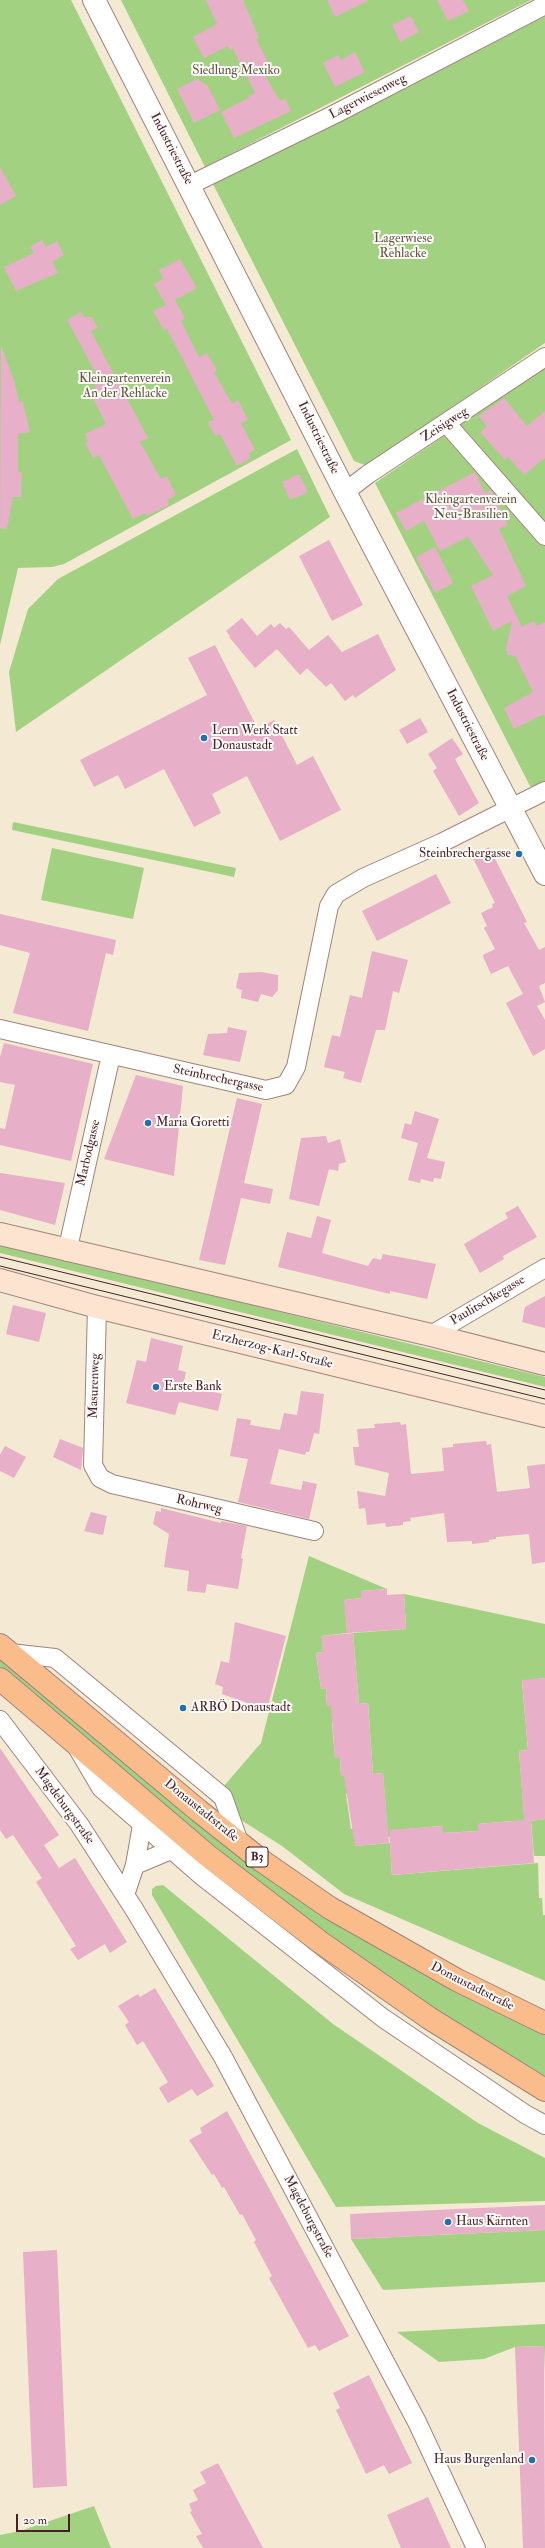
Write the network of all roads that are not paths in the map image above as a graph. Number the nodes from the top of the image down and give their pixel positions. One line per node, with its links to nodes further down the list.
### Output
1 (94, 0): 3 (street, Industriestraße)
2 (545, 5): 3 (street, Lagerwiesenweg)
3 (190, 185): 6 (street, Industriestraße)
4 (545, 357): 5 (street, Zeisigweg)
5 (447, 424): 6 (street, Zeisigweg); 7 (street)
6 (345, 492): 9 (street, Industriestraße)
7 (545, 536)
8 (545, 791): 9 (street, Steinbrechergasse)
9 (510, 809): 10 (street, Industriestraße); 12 (street, Steinbrechergasse)
10 (545, 874)
11 (0, 1029): 12 (street, Steinbrechergasse)
12 (111, 1055): 14 (street, Marbodgasse)
13 (0, 1234): 14 (main road)
14 (67, 1252): 18 (main road)
15 (545, 1268): 18 (street, Paulitschkegasse)
16 (0, 1280): 17 (main road, Erzherzog-Karl-Straße)
17 (97, 1307): 20 (main road, Erzherzog-Karl-Straße); 21 (street, Masurenweg)
18 (431, 1335): 19 (main road)
19 (545, 1364)
20 (545, 1416)
21 (93, 1465): 22 (street, Rohrweg)
22 (314, 1531)
23 (5, 1649): 31 (main road, Donaustadtstraße / B3)
24 (0, 1679): 26 (main road, B3)
25 (0, 1720): 30 (street, Magdeburgstraße)
26 (76, 1746): 27 (street); 32 (main road, B3)
27 (142, 1825): 28 (street); 29 (street)
28 (171, 1850): 29 (street); 33 (street)
29 (135, 1865): 30 (street)
30 (125, 1895): 34 (street, Magdeburgstraße)
31 (545, 2023)
32 (545, 2090)
33 (545, 2125)
34 (476, 2548)

